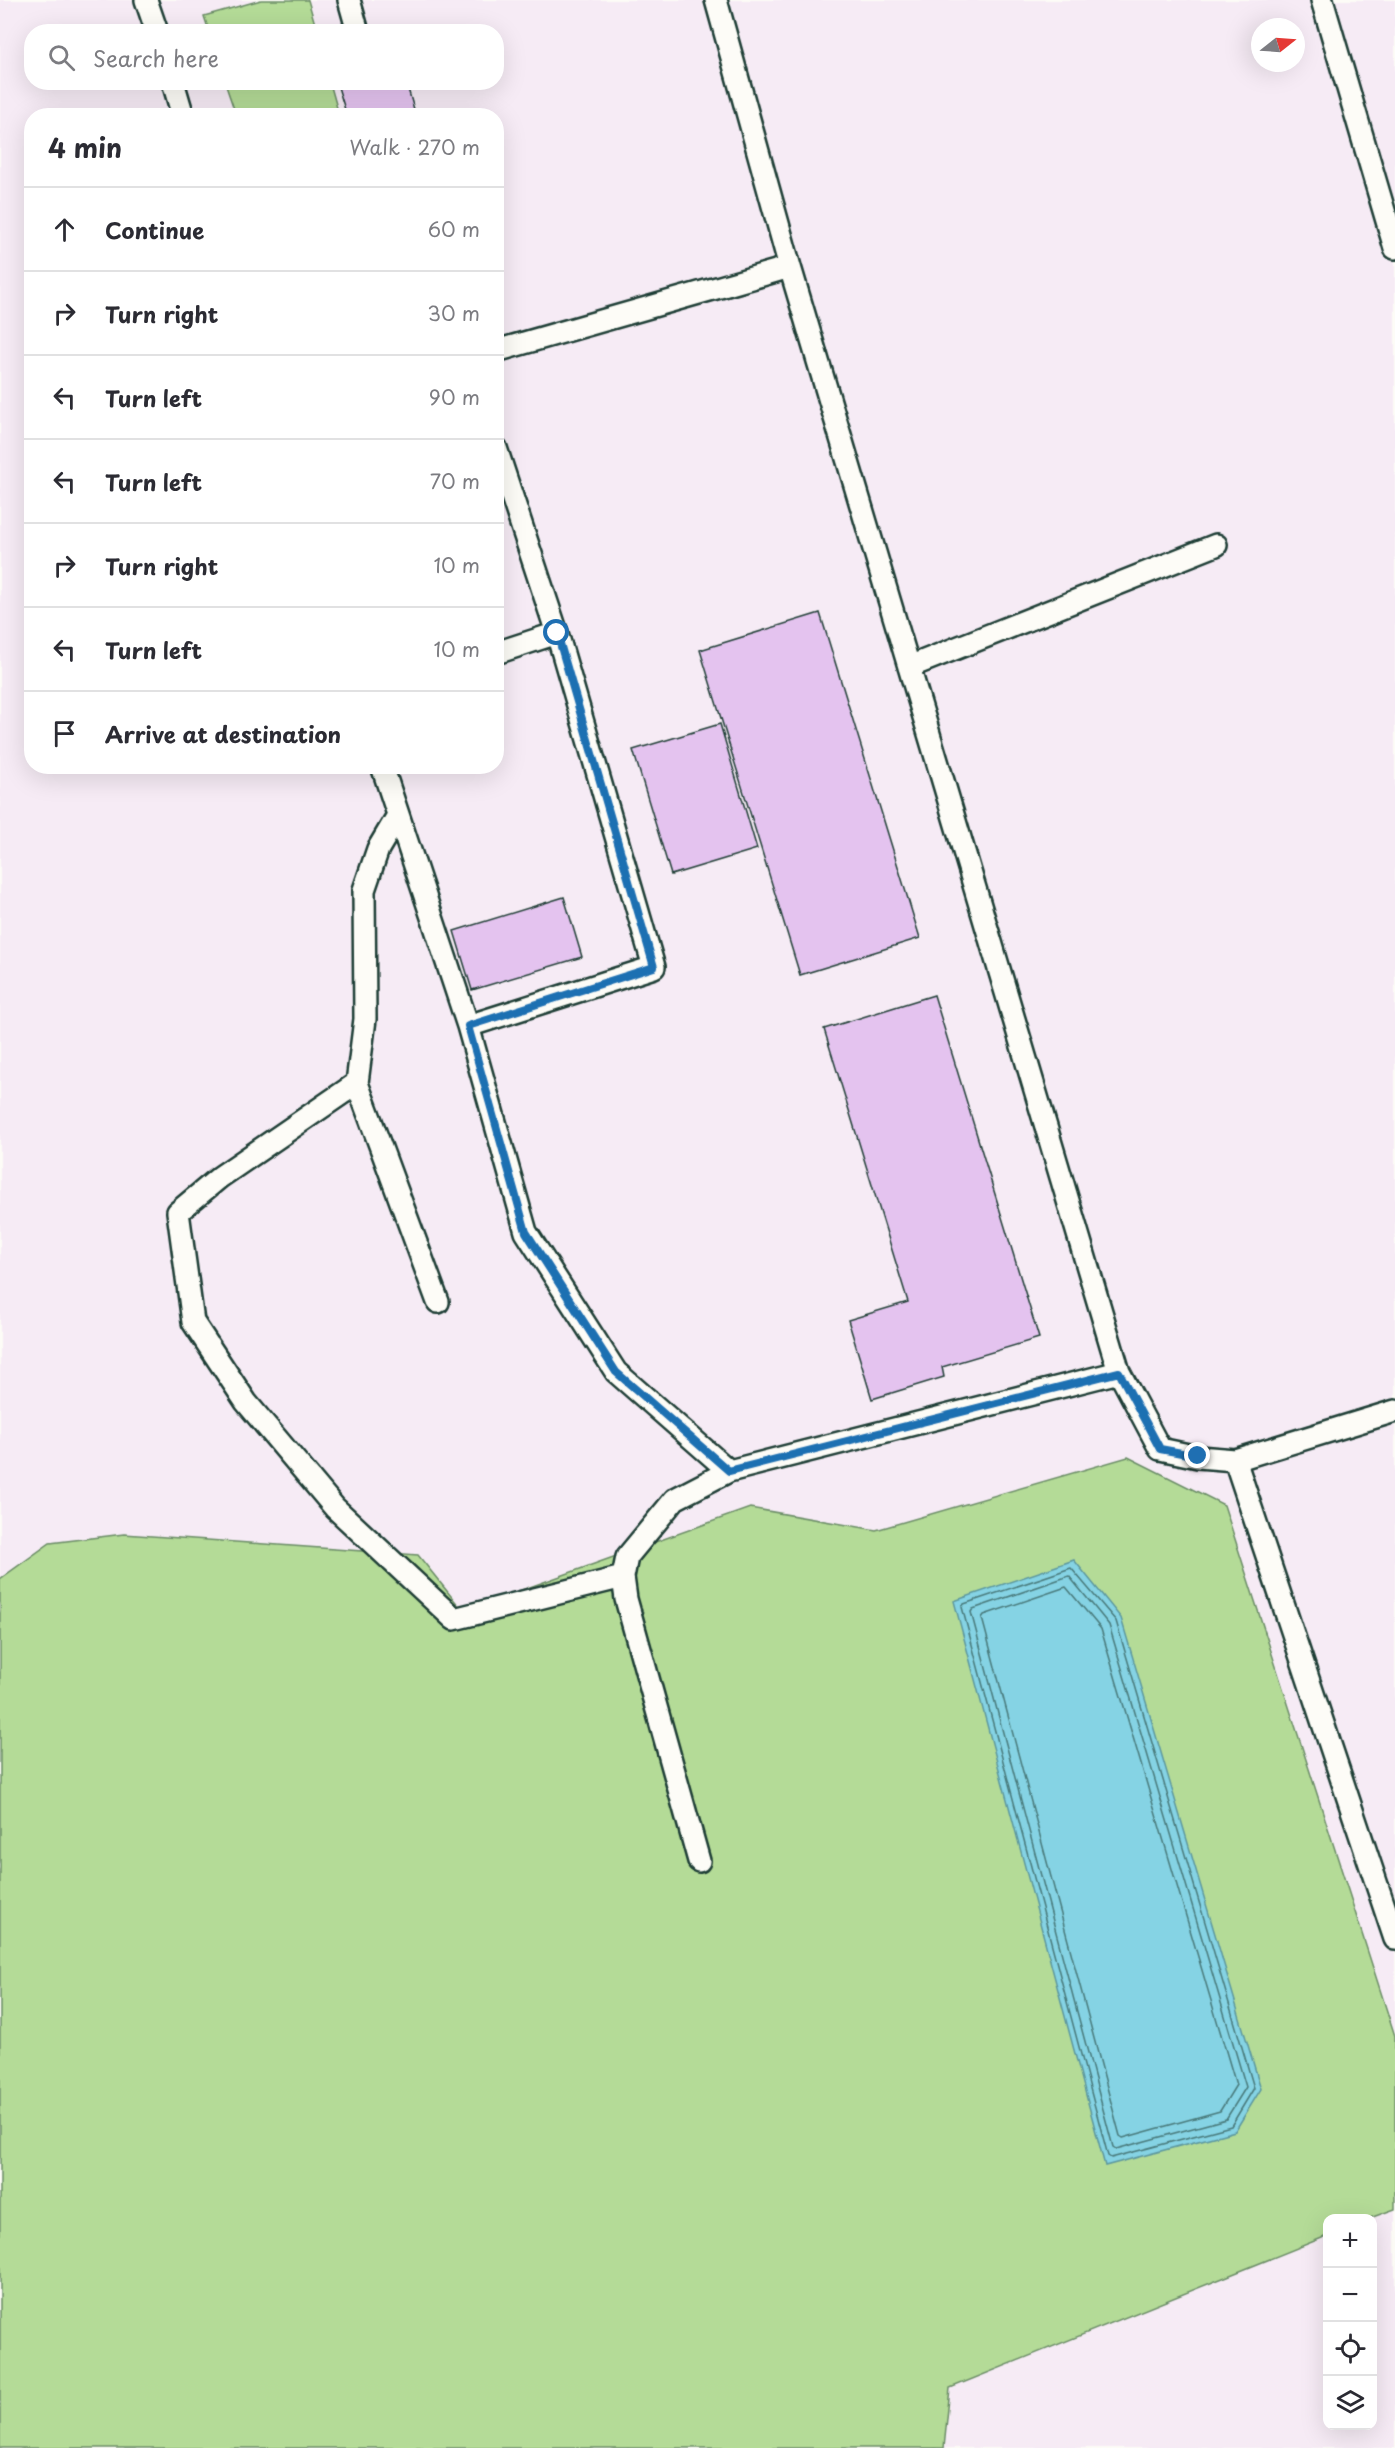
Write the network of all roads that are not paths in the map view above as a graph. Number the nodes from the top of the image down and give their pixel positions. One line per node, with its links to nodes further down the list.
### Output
1 (146, 0): 5 (lane)
2 (349, 0): 6 (lane)
3 (716, 0): 10 (lane)
4 (1322, 0): 9 (lane)
5 (154, 24)
6 (356, 24)
7 (175, 90): 8 (lane)
8 (181, 108)
9 (1395, 248)
10 (790, 267): 11 (lane); 16 (lane)
11 (504, 349)
12 (504, 472): 14 (lane)
13 (1216, 545): 16 (lane)
14 (557, 633): 15 (lane); 19 (lane)
15 (504, 650)
16 (909, 667): 22 (lane)
17 (383, 774): 18 (lane)
18 (397, 818): 19 (lane); 20 (lane)
19 (468, 1026): 25 (lane)
20 (357, 1083): 21 (lane); 26 (lane)
21 (438, 1302)
22 (1119, 1372): 24 (lane); 25 (lane)
23 (1395, 1411): 24 (lane)
24 (1235, 1460): 28 (lane)
25 (729, 1471): 26 (lane)
26 (623, 1577): 27 (lane)
27 (699, 1861)
28 (1395, 1939)

